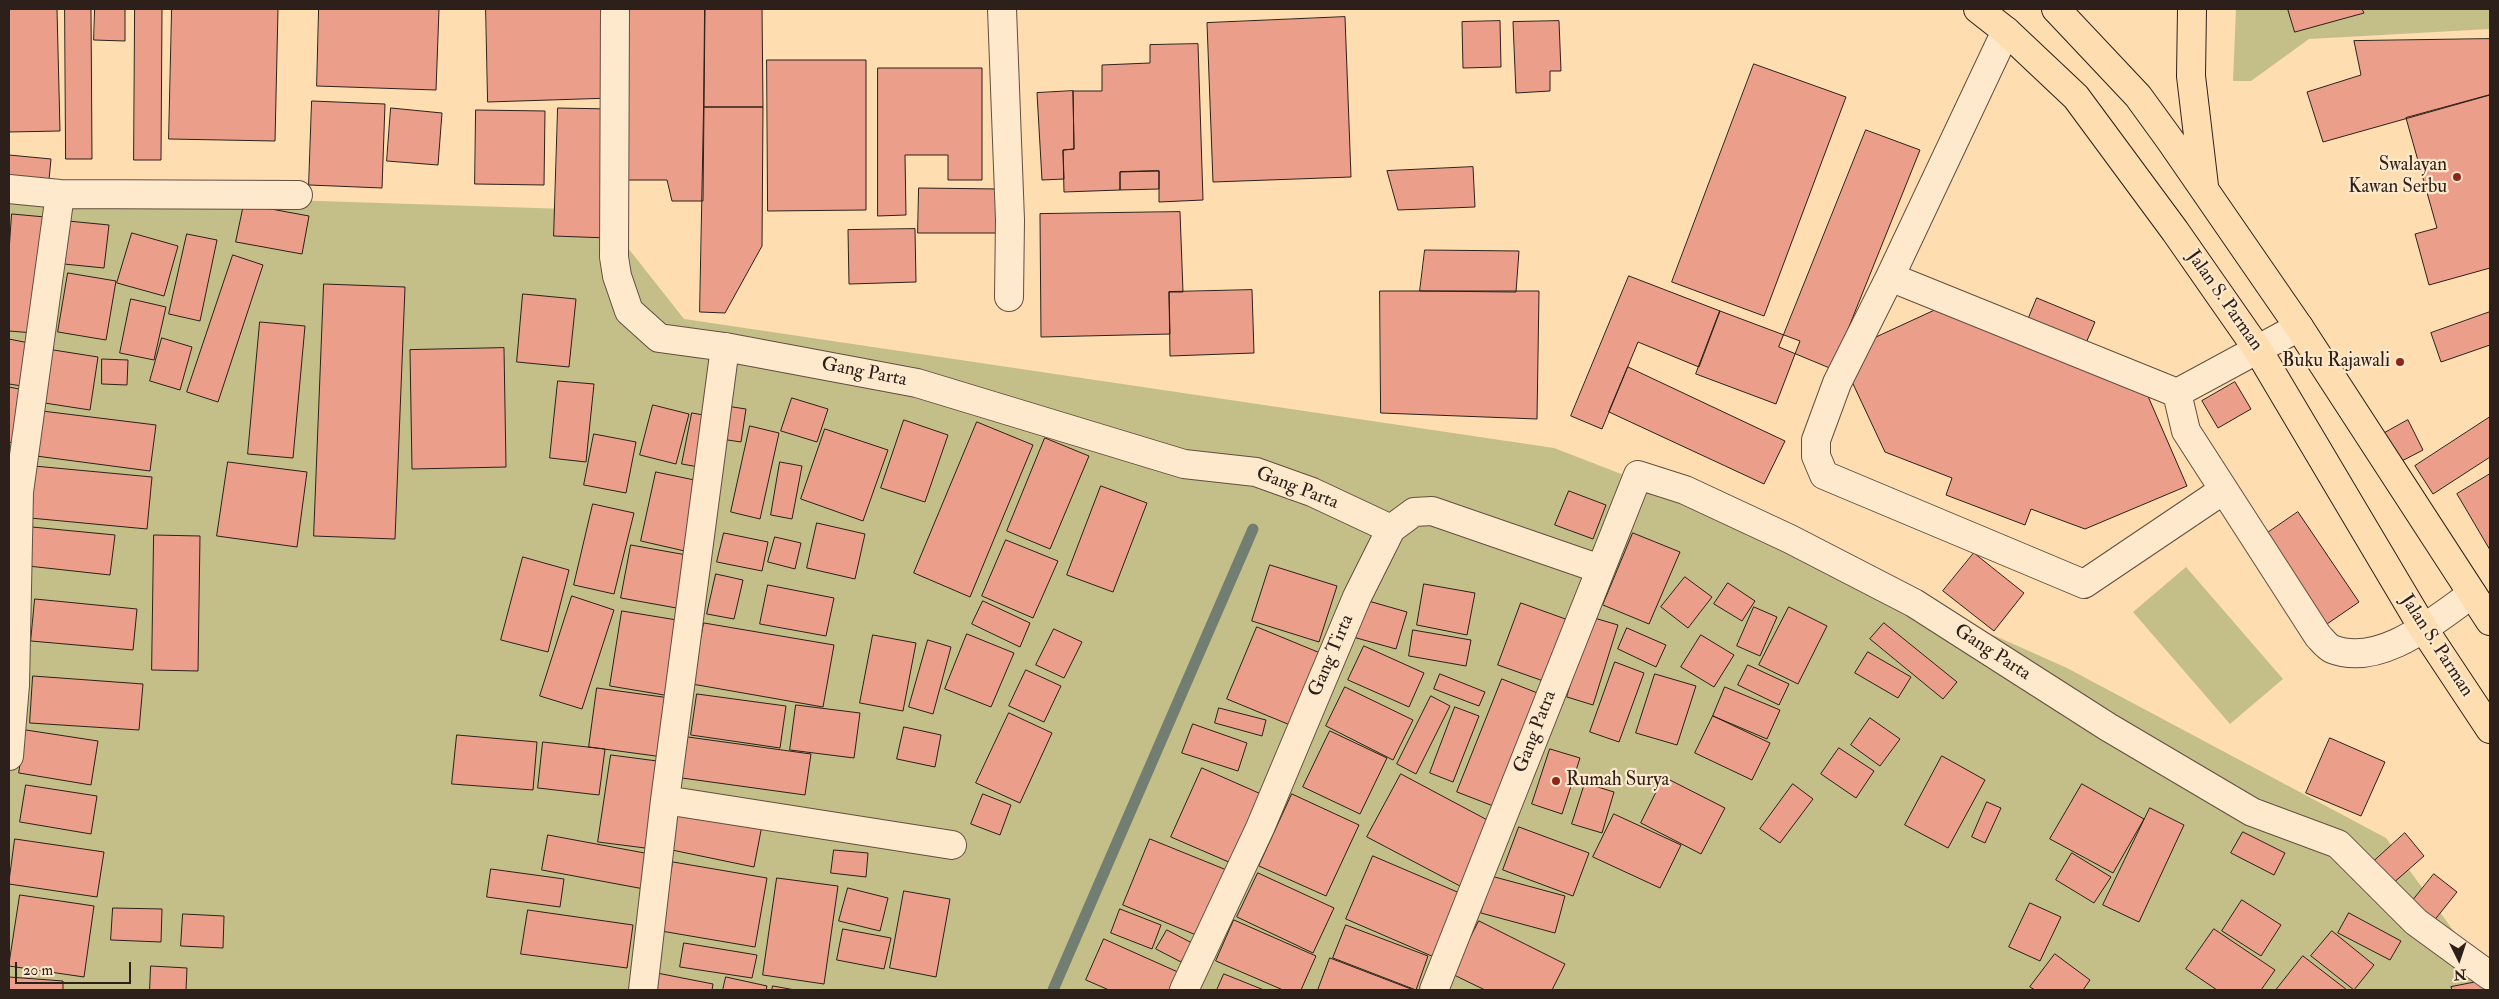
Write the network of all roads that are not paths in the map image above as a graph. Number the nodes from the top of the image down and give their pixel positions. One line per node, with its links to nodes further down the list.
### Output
1 (615, 9): 14 (street, Gang Parta)
2 (1002, 9): 12 (street)
3 (1978, 9): 6 (main road, Jalan S. Parman)
4 (2056, 9): 9 (main road)
5 (2192, 9): 9 (main road)
6 (2006, 31): 11 (street); 15 (main road, Jalan S. Parman)
7 (9, 189): 8 (street)
8 (60, 194): 10 (street); 24 (street)
9 (2205, 194): 13 (main road)
10 (298, 195)
11 (1890, 277): 16 (street); 18 (street)
12 (1009, 297)
13 (2299, 326): 15 (street); 21 (main road)
14 (725, 347): 19 (street, Gang Parta); 27 (street)
15 (2258, 350): 16 (street); 23 (main road, Jalan S. Parman)
16 (2177, 393): 18 (street)
17 (1638, 475): 20 (street, Gang Patra); 29 (street, Gang Parta)
18 (2222, 491): 23 (street)
19 (1391, 529): 20 (street, Gang Tirta); 31 (street, Gang Tirta)
20 (1600, 569): 32 (street, Gang Patra)
21 (2472, 594): 22 (main road); 23 (street)
22 (2490, 621)
23 (2423, 628): 25 (main road, Jalan S. Parman)
24 (12, 685): 26 (street)
25 (2490, 729)
26 (9, 756)
27 (665, 800): 28 (street); 30 (street)
28 (952, 845)
29 (2490, 976)
30 (643, 990)
31 (1184, 990)
32 (1434, 990)

